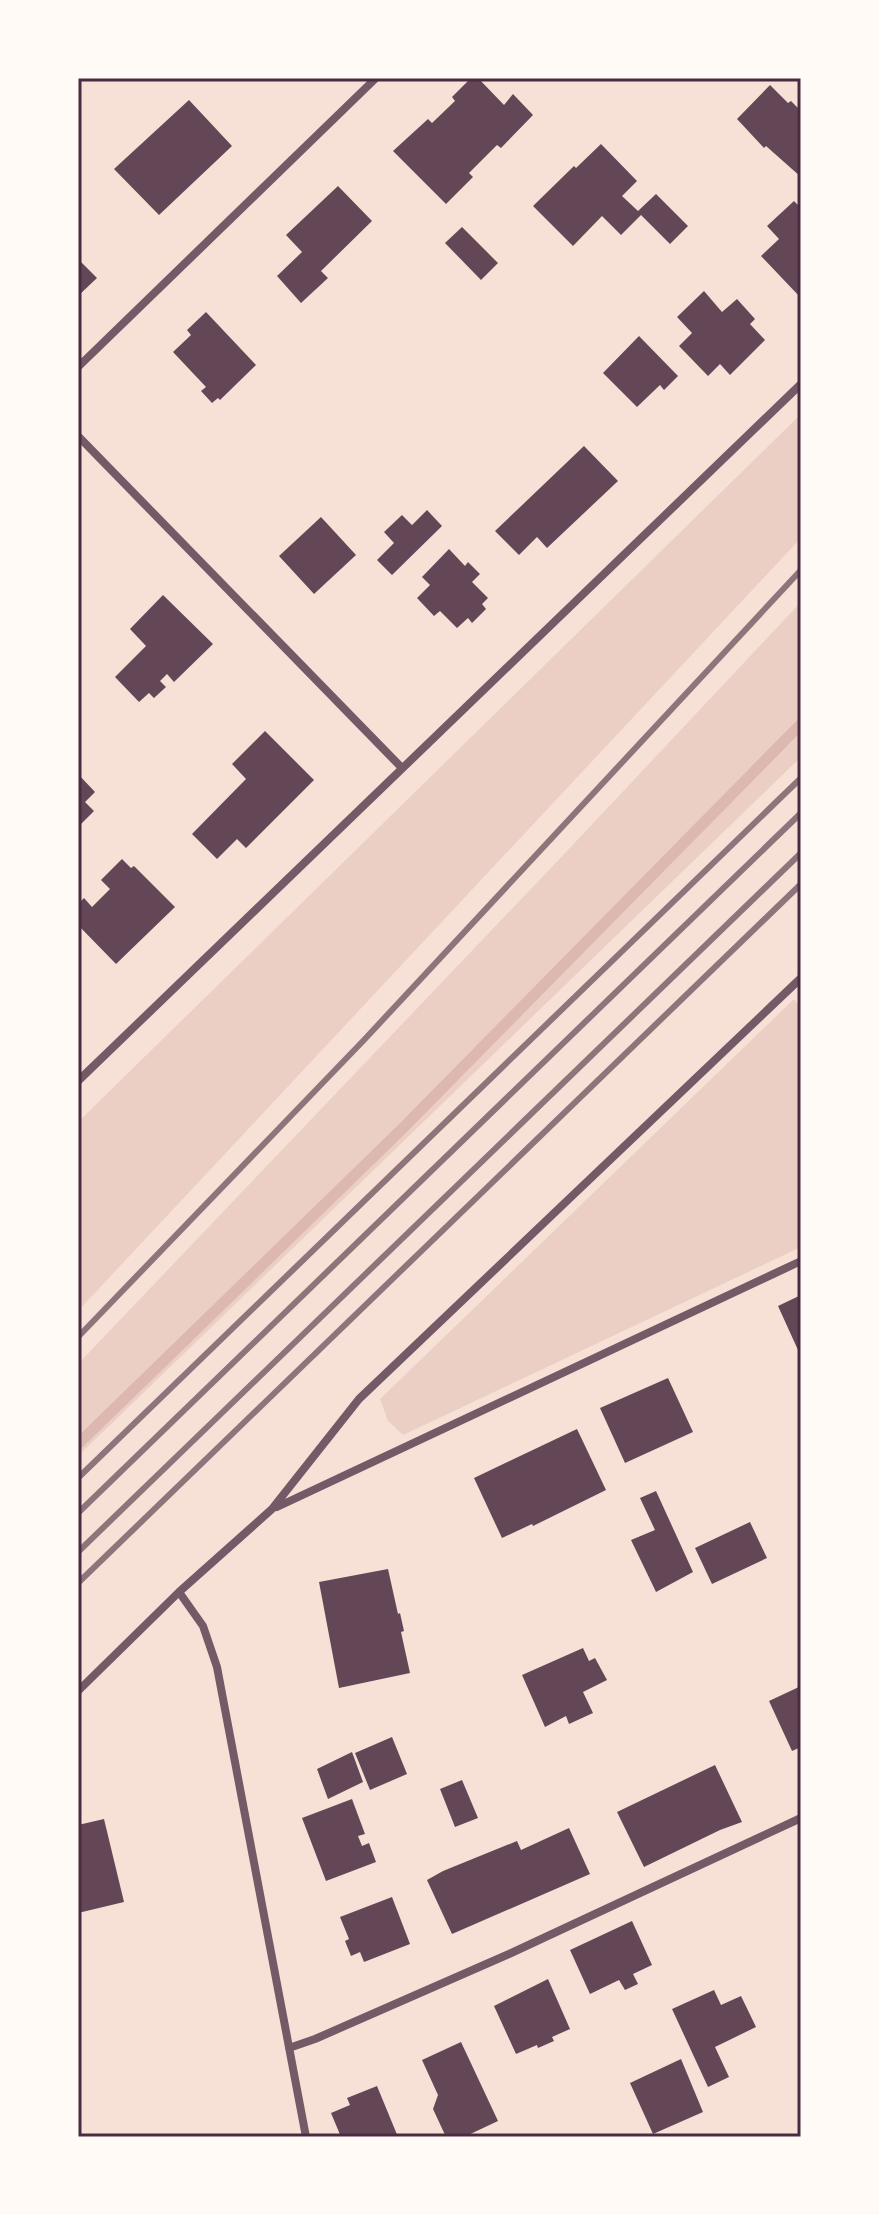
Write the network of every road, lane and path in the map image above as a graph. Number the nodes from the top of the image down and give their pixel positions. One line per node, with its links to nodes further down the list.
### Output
1 (376, 78): 2 (street)
2 (78, 367)
3 (801, 384): 5 (street)
4 (78, 436): 5 (street)
5 (402, 768): 7 (street)
6 (801, 978): 9 (street)
7 (78, 1081)
8 (801, 1261): 9 (street)
9 (272, 1509): 10 (street)
10 (179, 1592): 11 (street); 13 (street)
11 (78, 1691)
12 (801, 1818): 13 (street)
13 (289, 2048): 14 (street)
14 (306, 2137)

